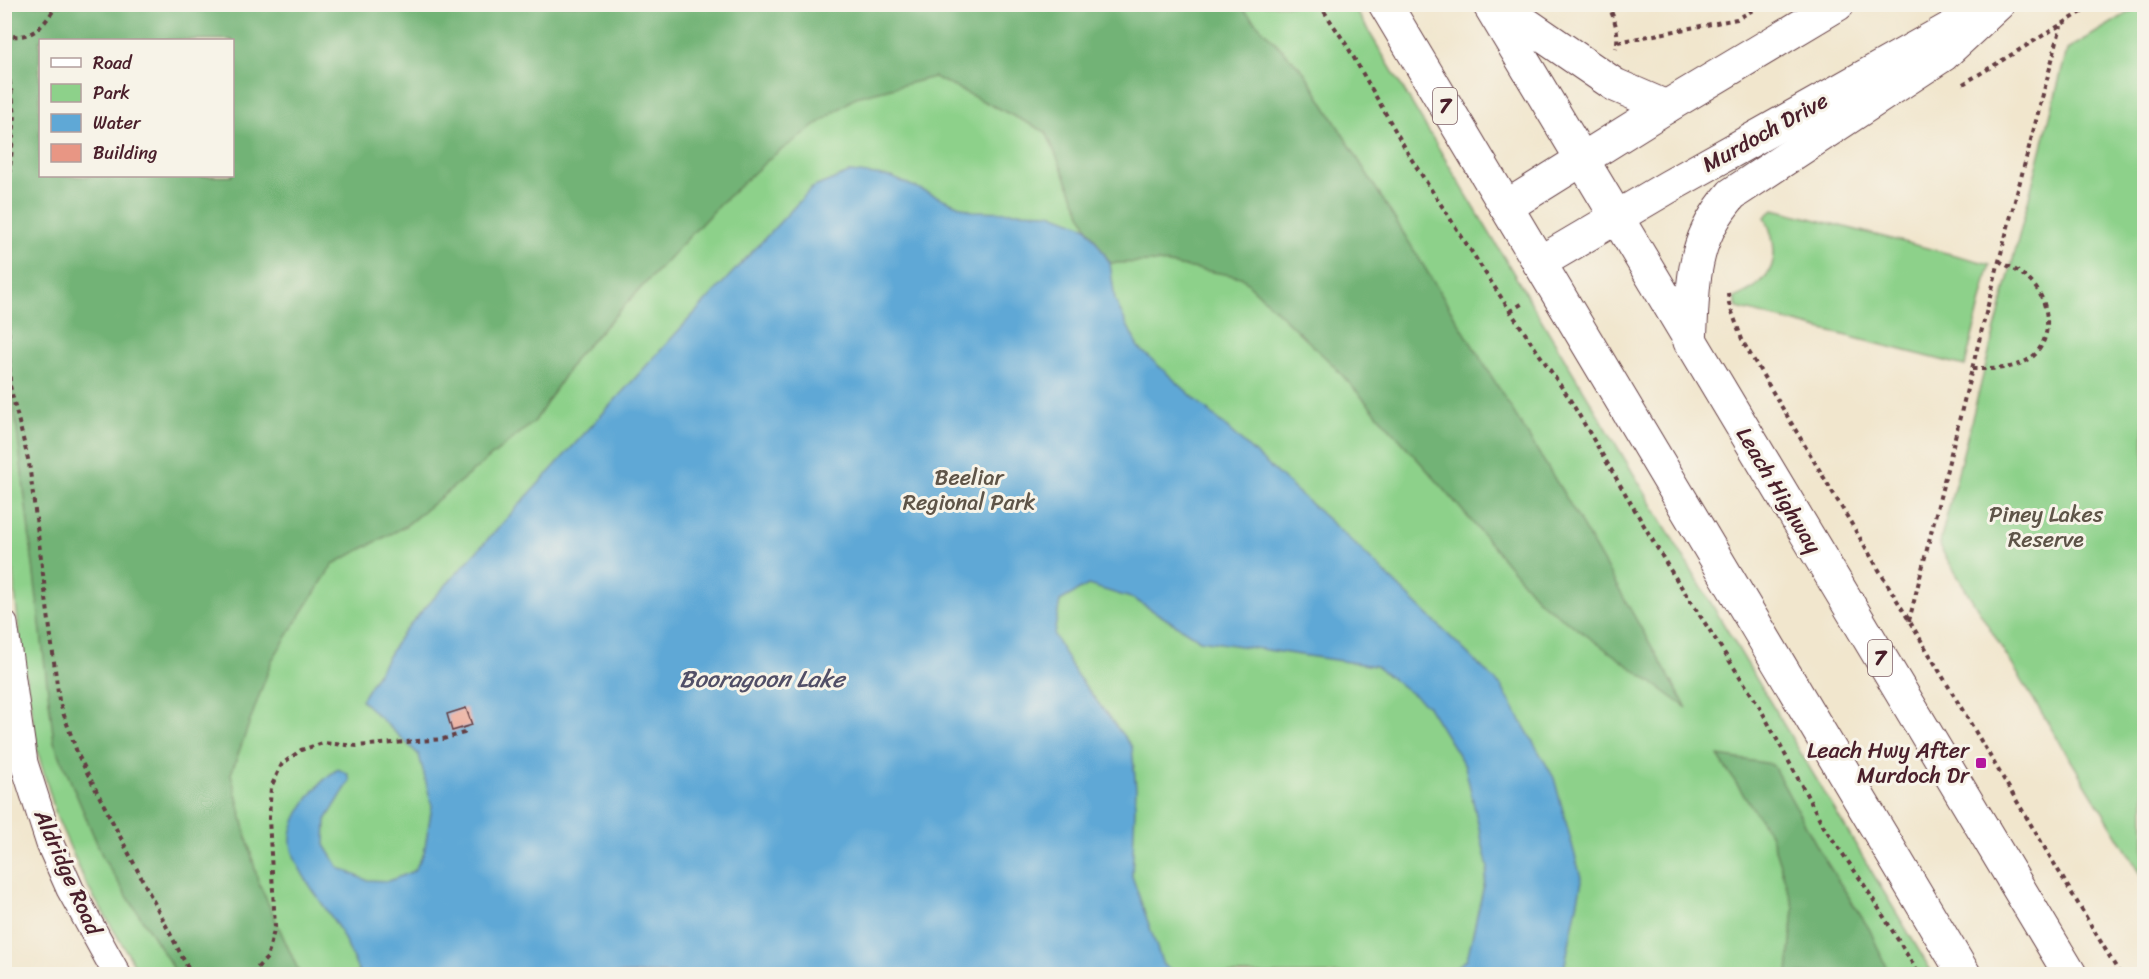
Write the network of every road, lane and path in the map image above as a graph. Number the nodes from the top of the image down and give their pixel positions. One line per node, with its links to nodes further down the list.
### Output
1 (57, 4): 12 (path)
2 (1319, 4): 24 (path)
3 (1385, 4): 18 (main road, 7)
4 (1489, 4): 17 (main road, Leach Highway / 7)
5 (1497, 4): 16 (main road)
6 (1608, 4): 13 (path)
7 (1764, 4): 13 (path)
8 (1838, 4): 16 (main road)
9 (1992, 4): 19 (main road, Murdoch Drive)
10 (1998, 4): 25 (main road)
11 (2061, 26): 20 (path)
12 (4, 34)
13 (1618, 42): 15 (path)
14 (4, 45): 31 (path)
15 (1614, 58)
16 (1666, 107): 17 (main road)
17 (1582, 160): 18 (main road); 19 (main road, Leach Highway / 7)
18 (1506, 207): 21 (main road, 7)
19 (1616, 218): 21 (main road, Murdoch Drive); 25 (main road, Leach Highway / 7)
20 (1998, 261): 26 (path); 26 (path)
21 (1539, 263): 34 (main road, 7)
22 (1728, 282): 27 (path)
23 (1530, 299): 24 (path)
24 (1510, 311): 33 (path)
25 (1690, 342): 35 (main road, Leach Highway / 7)
26 (1972, 369): 27 (path)
27 (1908, 621): 36 (path)
28 (4, 624): 30 (street, Aldridge Road)
29 (462, 728): 32 (path)
30 (117, 975)
31 (191, 975)
32 (251, 975)
33 (1919, 975)
34 (1964, 975)
35 (2070, 975)
36 (2120, 975)

